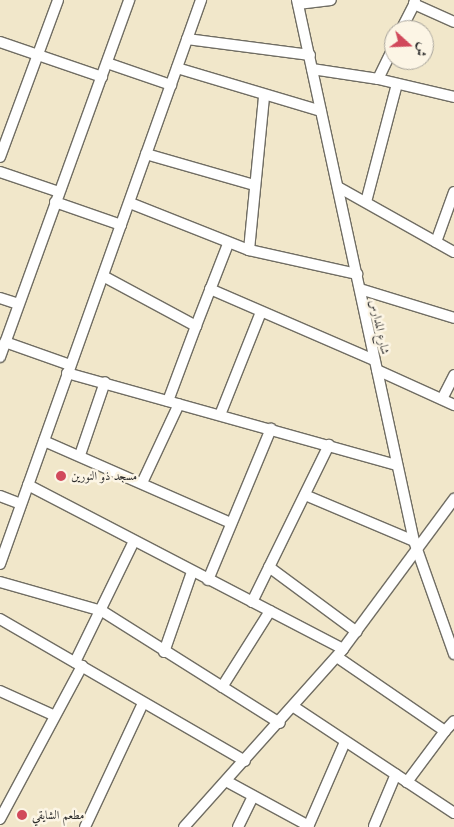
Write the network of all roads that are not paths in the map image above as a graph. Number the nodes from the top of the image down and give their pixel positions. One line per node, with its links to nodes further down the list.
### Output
1 (58, 0): 11 (street)
2 (129, 0): 13 (street)
3 (201, 0): 9 (street)
4 (331, 0): 5 (street)
5 (298, 2): 12 (street, شارع المدارس)
6 (414, 2): 7 (street); 8 (street)
7 (406, 20)
8 (454, 22)
9 (187, 39): 12 (street); 15 (street)
10 (0, 42): 11 (street)
11 (38, 55): 17 (street); 25 (street)
12 (310, 55): 16 (street, شارع المدارس)
13 (107, 63): 17 (street); 20 (street)
14 (384, 67): 18 (street)
15 (177, 68): 20 (street); 21 (street)
16 (312, 69): 18 (street); 23 (street, شارع المدارس)
17 (102, 77): 30 (street)
18 (378, 79): 19 (street)
19 (397, 84): 22 (street); 31 (street)
20 (171, 85): 24 (street)
21 (264, 96): 23 (street); 27 (street)
22 (454, 97)
23 (321, 111): 28 (street, شارع المدارس)
24 (146, 154): 27 (street); 32 (street)
25 (0, 157)
26 (0, 172): 30 (street)
27 (254, 185): 36 (street)
28 (338, 186): 31 (street); 38 (street, شارع المدارس)
29 (454, 192): 34 (street)
30 (57, 197): 33 (street); 43 (street)
31 (366, 202): 34 (street)
32 (130, 203): 33 (street); 35 (street)
33 (122, 225): 39 (street)
34 (436, 242): 37 (street)
35 (228, 244): 36 (street); 40 (street)
36 (250, 250): 38 (street)
37 (454, 252)
38 (357, 274): 41 (street, شارع المدارس)
39 (103, 276): 46 (street); 50 (street)
40 (210, 289): 44 (street); 46 (street)
41 (360, 289): 45 (street); 49 (street, شارع المدارس)
42 (0, 298): 43 (street)
43 (18, 304): 47 (street)
44 (261, 312): 49 (street); 57 (street)
45 (454, 318)
46 (196, 326): 54 (street)
47 (5, 342): 48 (street); 50 (street)
48 (0, 358)
49 (376, 365): 53 (street); 62 (street, شارع المدارس)
50 (68, 369): 52 (street); 59 (street)
51 (454, 375): 53 (street)
52 (105, 382): 54 (street); 61 (street)
53 (442, 399): 56 (street)
54 (168, 401): 55 (street)
55 (179, 404): 57 (street); 63 (street)
56 (454, 405)
57 (220, 415): 58 (street)
58 (271, 429): 60 (street); 69 (street)
59 (44, 441): 61 (street); 64 (street)
60 (329, 446): 62 (street); 65 (street)
61 (80, 455): 63 (street)
62 (396, 464): 71 (street, شارع المدارس)
63 (142, 483): 69 (street)
64 (28, 485): 68 (street); 70 (street)
65 (305, 495): 71 (street); 73 (street)
66 (0, 496): 68 (street)
67 (454, 499): 71 (street)
68 (21, 504): 72 (street)
69 (231, 523): 75 (street)
70 (134, 541): 74 (street); 79 (street)
71 (415, 546): 81 (street); 84 (street, شارع المدارس)
72 (0, 564)
73 (270, 567): 77 (street); 81 (street)
74 (192, 572): 75 (street); 82 (street)
75 (208, 580): 77 (street)
76 (0, 582): 79 (street)
77 (252, 602): 78 (street)
78 (270, 610): 83 (street); 86 (street)
79 (102, 611): 82 (street); 85 (street)
80 (0, 619): 85 (street)
81 (357, 632): 83 (street)
82 (164, 652): 86 (street)
83 (340, 653): 89 (street); 93 (street)
84 (454, 653)
85 (79, 664): 88 (street); 90 (street)
86 (222, 687): 92 (street)
87 (0, 691): 90 (street)
88 (143, 703): 95 (street); 103 (street)
89 (294, 707): 92 (street); 94 (street)
90 (55, 716): 101 (street)
91 (454, 721): 93 (street)
92 (280, 723): 95 (street)
93 (445, 731): 98 (street)
94 (345, 742): 96 (street); 102 (street)
95 (245, 761): 97 (street)
96 (396, 774): 98 (street); 106 (street)
97 (226, 781): 99 (street); 104 (street)
98 (407, 782): 100 (street)
99 (253, 796): 102 (street); 105 (street)
100 (454, 813)
101 (0, 820)
102 (309, 826)
103 (85, 827)
104 (184, 827)
105 (238, 827)
106 (374, 827)

